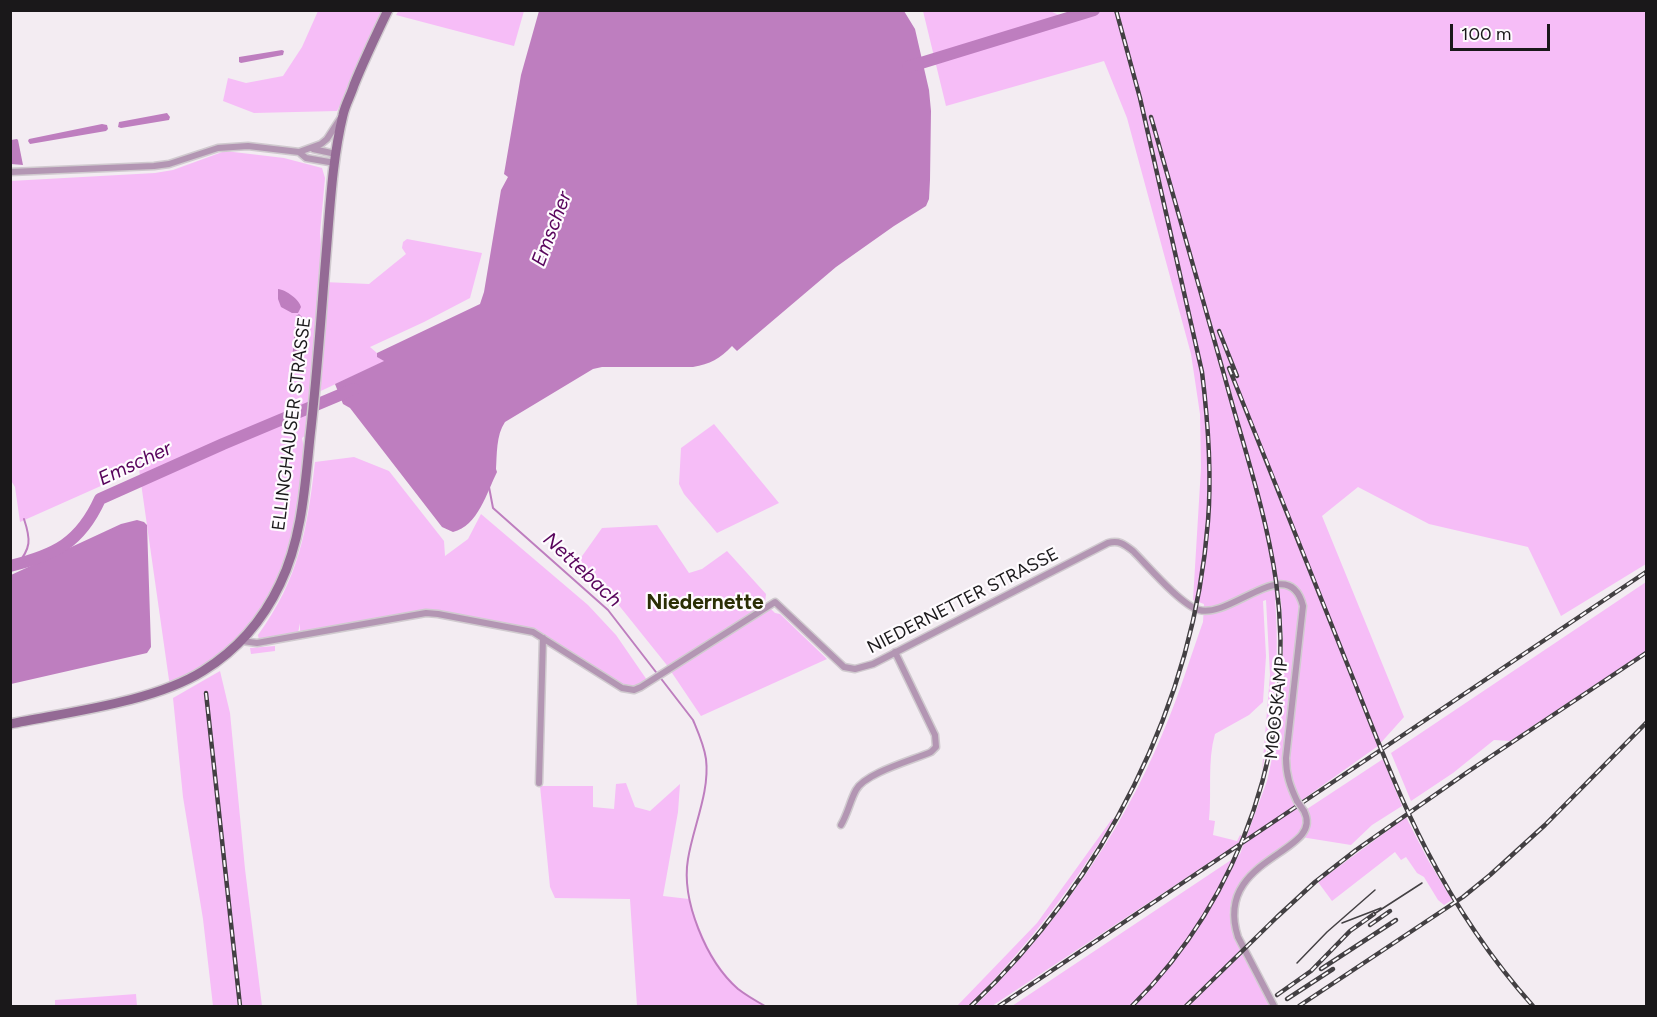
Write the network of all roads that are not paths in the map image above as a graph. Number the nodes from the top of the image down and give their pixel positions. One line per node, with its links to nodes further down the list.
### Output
1 (388, 10): 2 (main road, ELLINGHAUSER STRASSE)
2 (343, 114): 3 (street, ELLINGHAUSER STRASSE); 5 (main road, ELLINGHAUSER STRASSE)
3 (309, 149): 4 (street, ELLINGHAUSER STRASSE); 5 (street, ELLINGHAUSER STRASSE)
4 (299, 152): 5 (street, ELLINGHAUSER STRASSE); 6 (street, ELLINGHAUSER STRASSE)
5 (336, 158): 9 (main road, ELLINGHAUSER STRASSE)
6 (10, 172)
7 (1117, 542): 10 (street, NIEDERNETTER STRASSE); 14 (street, MOOSKAMP, bridge)
8 (543, 638): 9 (street, NIEDERNETTER STRASSE); 10 (street, NIEDERNETTER STRASSE); 12 (street)
9 (242, 641): 11 (main road, ELLINGHAUSER STRASSE)
10 (895, 652): 13 (street)
11 (10, 724)
12 (539, 783)
13 (841, 825)
14 (1274, 1006)

